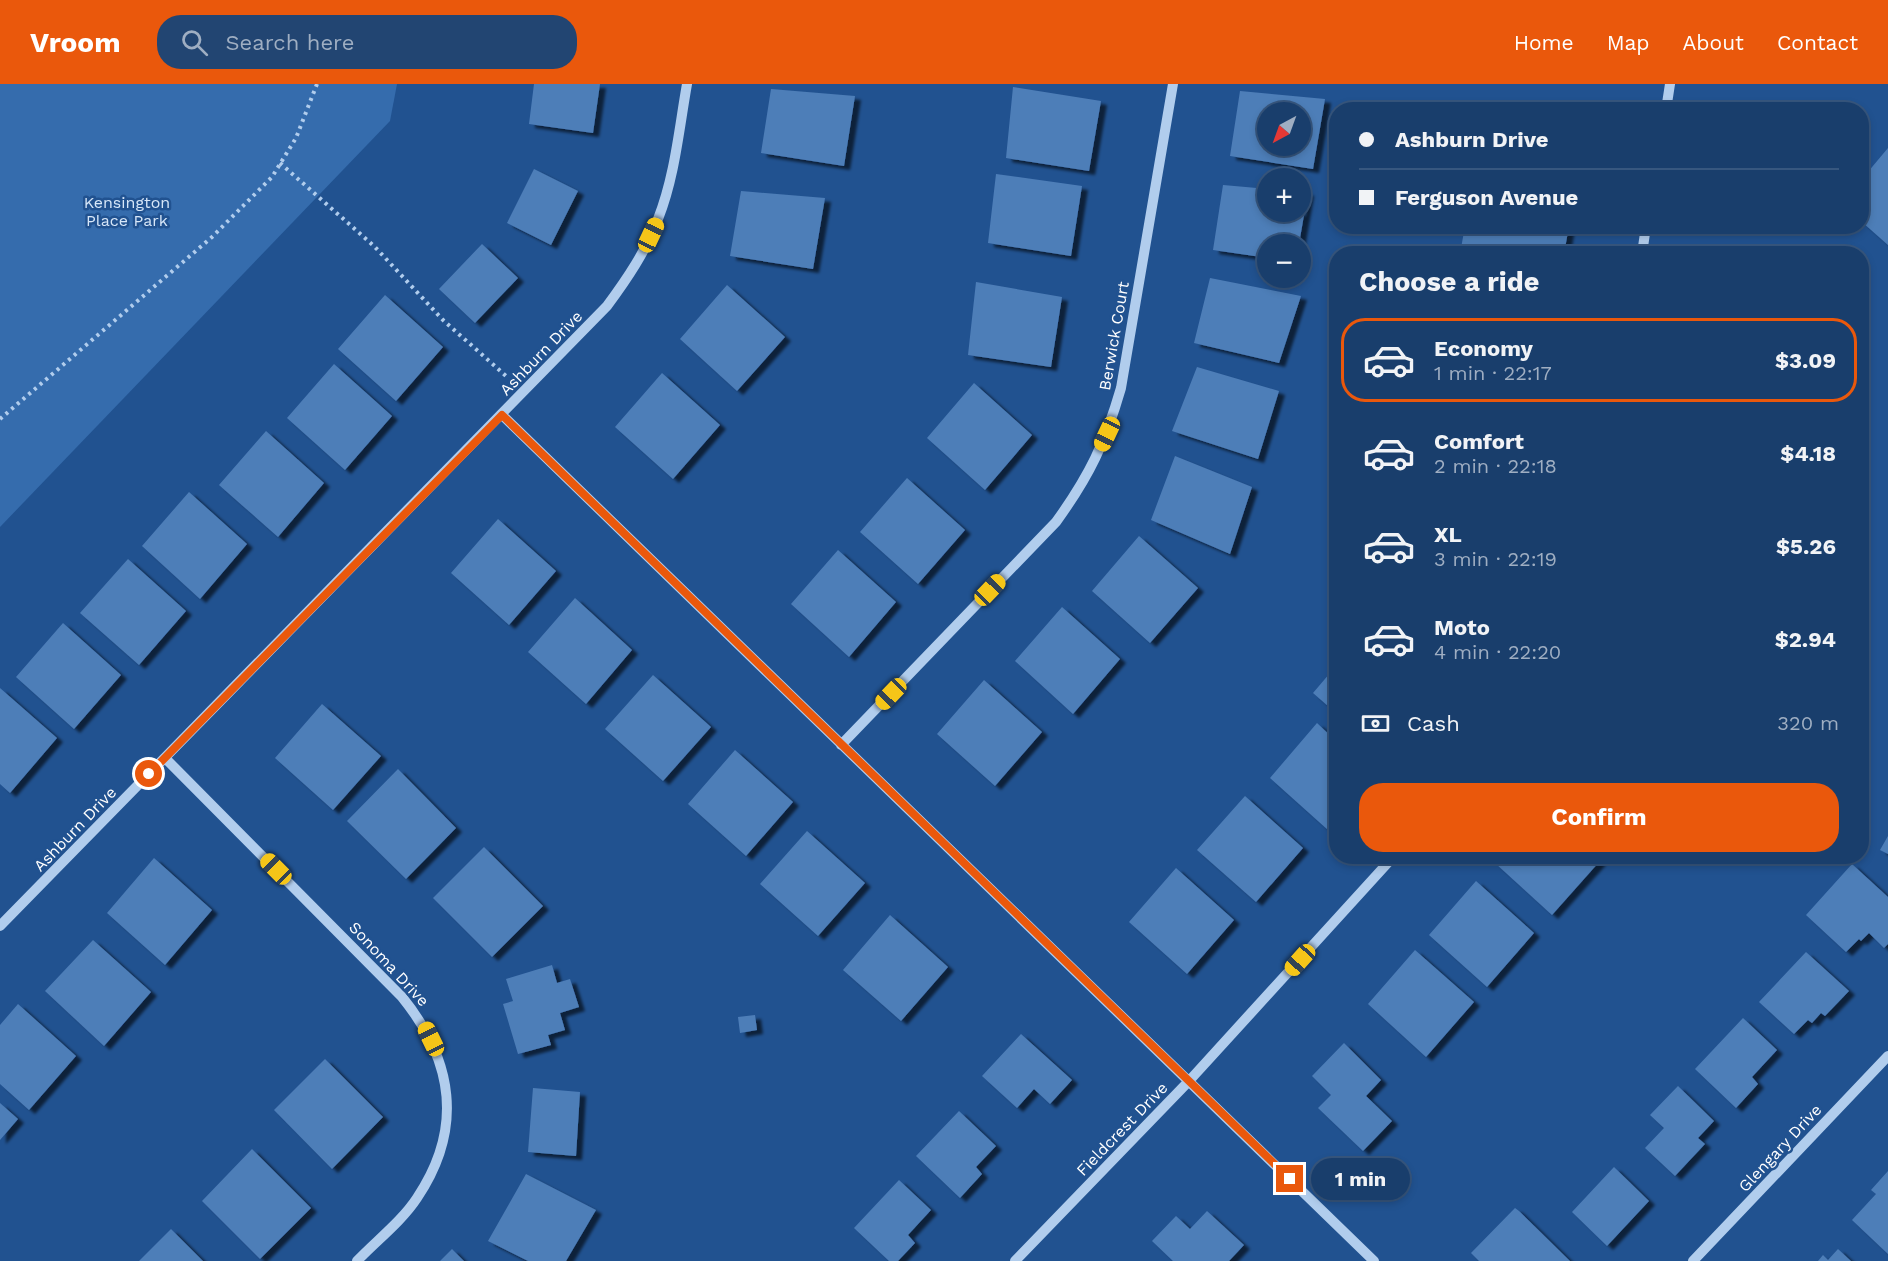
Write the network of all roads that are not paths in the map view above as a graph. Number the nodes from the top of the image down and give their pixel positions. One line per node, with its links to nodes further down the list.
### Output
1 (687, 84): 5 (street, Ashburn Drive)
2 (1173, 84): 6 (street, Berwick Court)
3 (1670, 84): 4 (street)
4 (1667, 102)
5 (502, 415): 6 (street); 7 (street, Ashburn Drive)
6 (841, 745): 11 (street)
7 (165, 758): 9 (street, Ashburn Drive); 12 (street, Sonoma Drive)
8 (1387, 864): 11 (street, Fieldcrest Drive)
9 (0, 926)
10 (1888, 1056): 15 (street, Glengary Drive)
11 (1189, 1081): 13 (street, Fieldcrest Drive); 14 (street)
12 (357, 1261)
13 (1016, 1261)
14 (1374, 1261)
15 (1693, 1261)

